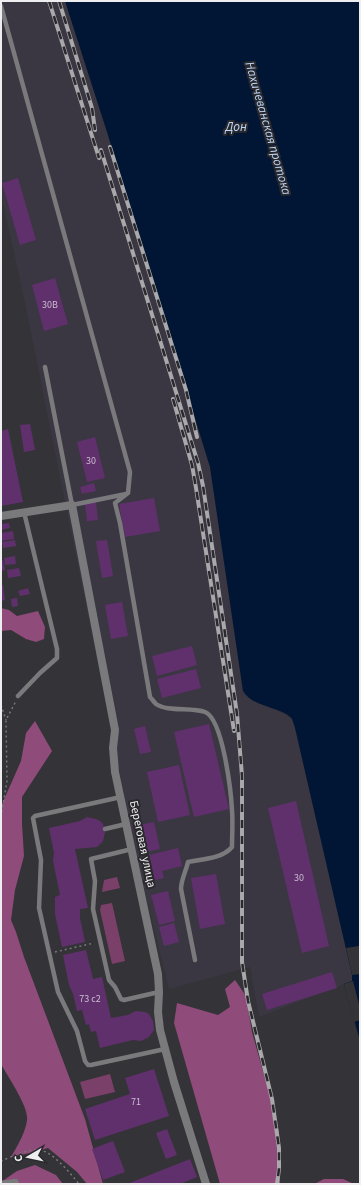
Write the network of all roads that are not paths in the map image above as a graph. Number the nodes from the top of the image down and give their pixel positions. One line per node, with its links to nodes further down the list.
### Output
1 (1, 6): 3 (lane)
2 (45, 367): 4 (lane)
3 (128, 493): 4 (lane); 12 (lane)
4 (72, 505): 5 (street); 8 (street, Береговая улица)
5 (24, 512): 6 (street); 7 (lane)
6 (1, 516)
7 (18, 696)
8 (120, 797): 9 (street, Береговая улица); 14 (lane)
9 (126, 824): 10 (lane); 11 (street, Береговая улица)
10 (105, 828)
11 (132, 849): 13 (street, Береговая улица); 13 (lane)
12 (195, 960)
13 (159, 992): 14 (street, Береговая улица)
14 (165, 1049): 17 (street, Береговая улица)
15 (1, 1183): 16 (lane)
16 (17, 1184)
17 (206, 1184)

